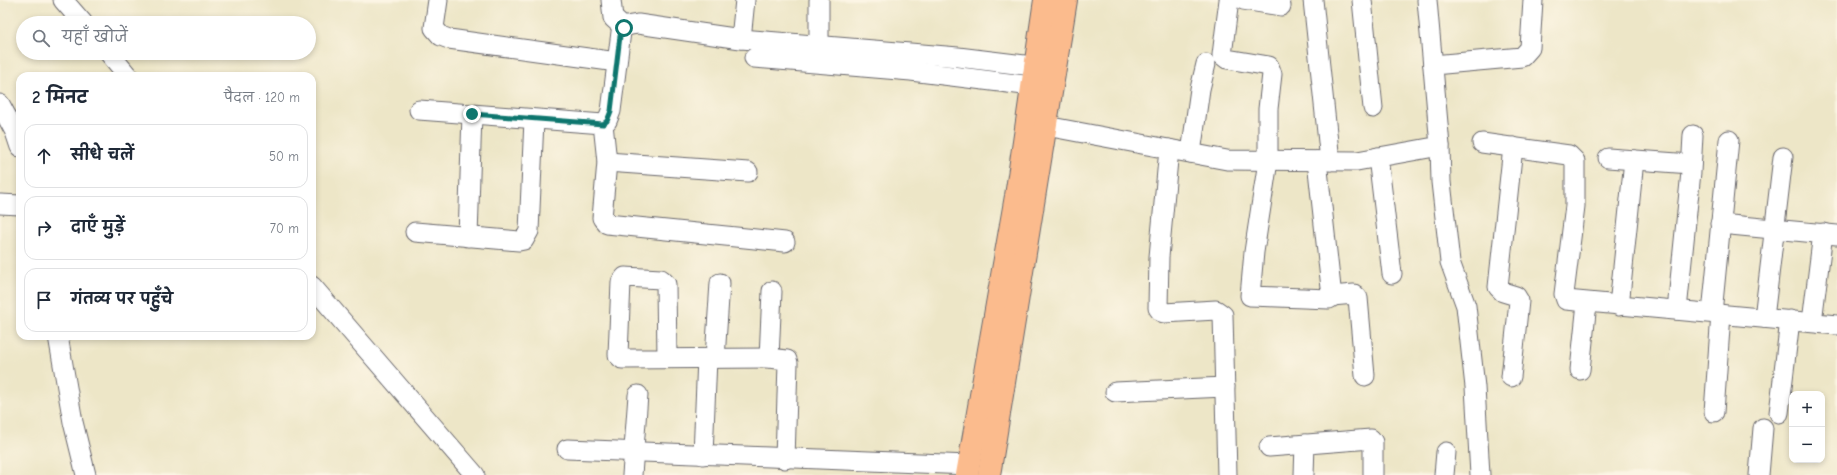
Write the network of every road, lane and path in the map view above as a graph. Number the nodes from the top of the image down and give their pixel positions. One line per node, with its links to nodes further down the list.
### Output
1 (63, 0): 15 (street)
2 (438, 0): 21 (street)
3 (611, 0): 16 (street)
4 (745, 0): 17 (street)
5 (819, 0): 18 (street)
6 (1045, 0): 25 (main road)
7 (1066, 0): 25 (main road)
8 (1229, 0): 45 (street)
9 (1243, 0): 14 (street)
10 (1313, 0): 46 (street)
11 (1362, 0): 27 (street)
12 (1427, 0): 23 (street)
13 (1533, 0): 23 (street)
14 (1281, 6)
15 (77, 16)
16 (624, 28): 17 (street); 21 (street)
17 (741, 39): 18 (street)
18 (819, 45): 25 (street)
19 (754, 58): 25 (street)
20 (115, 60): 24 (street)
21 (617, 62): 31 (street)
22 (1206, 64): 40 (street)
23 (1433, 65): 37 (street)
24 (125, 72)
25 (1041, 74): 32 (main road)
26 (0, 104): 34 (street)
27 (1373, 108)
28 (419, 110): 29 (street)
29 (472, 114): 30 (street); 56 (street)
30 (534, 120): 31 (street); 56 (street)
31 (603, 124): 47 (street)
32 (1036, 124): 39 (street); 91 (main road); 95 (main road)
33 (1692, 135): 48 (street)
34 (16, 137)
35 (1729, 140): 52 (street)
36 (1482, 143): 38 (street)
37 (1440, 146): 41 (street); 100 (street)
38 (1513, 147): 63 (street); 77 (street)
39 (1169, 149): 40 (street); 78 (street)
40 (1192, 153): 45 (street)
41 (1378, 157): 46 (street); 58 (street)
42 (1783, 157): 53 (street)
43 (1608, 158): 44 (street)
44 (1634, 160): 48 (street); 64 (street)
45 (1268, 161): 46 (street); 62 (street)
46 (1324, 161): 62 (street)
47 (607, 162): 49 (street); 57 (street)
48 (1691, 164): 65 (street)
49 (748, 172)
50 (0, 204): 51 (street)
51 (16, 205)
52 (1720, 224): 53 (street); 66 (street)
53 (1774, 228): 55 (street); 67 (street)
54 (415, 232): 56 (street)
55 (1830, 234): 69 (street)
56 (468, 237)
57 (785, 242)
58 (1392, 274)
59 (720, 283): 73 (street)
60 (316, 291): 93 (street)
61 (772, 291): 74 (street)
62 (1332, 296): 76 (street)
63 (1587, 303): 64 (street); 75 (street)
64 (1619, 306): 65 (street)
65 (1678, 310): 66 (street)
66 (1716, 314): 67 (street); 81 (street)
67 (1764, 318): 68 (street)
68 (1790, 320): 69 (street); 82 (street)
69 (1812, 322): 70 (street)
70 (1837, 325)
71 (59, 340): 92 (street)
72 (667, 358): 72 (street); 73 (street)
73 (711, 358): 74 (street); 89 (street)
74 (769, 358): 90 (street)
75 (1580, 370)
76 (1365, 376)
77 (1511, 377)
78 (1225, 387): 79 (street); 96 (street)
79 (1115, 392)
80 (638, 395): 87 (street)
81 (1714, 412)
82 (1779, 413)
83 (1763, 428): 101 (street)
84 (1305, 444): 85 (street); 97 (street); 98 (street)
85 (1269, 447)
86 (567, 449): 87 (street)
87 (633, 452): 89 (street); 94 (street)
88 (1446, 452): 99 (street)
89 (703, 456): 90 (street)
90 (786, 459): 91 (street)
91 (968, 470)
92 (86, 475)
93 (475, 475)
94 (632, 475)
95 (989, 475)
96 (1227, 475)
97 (1304, 475)
98 (1373, 475)
99 (1444, 475)
100 (1480, 475)
101 (1759, 475)

